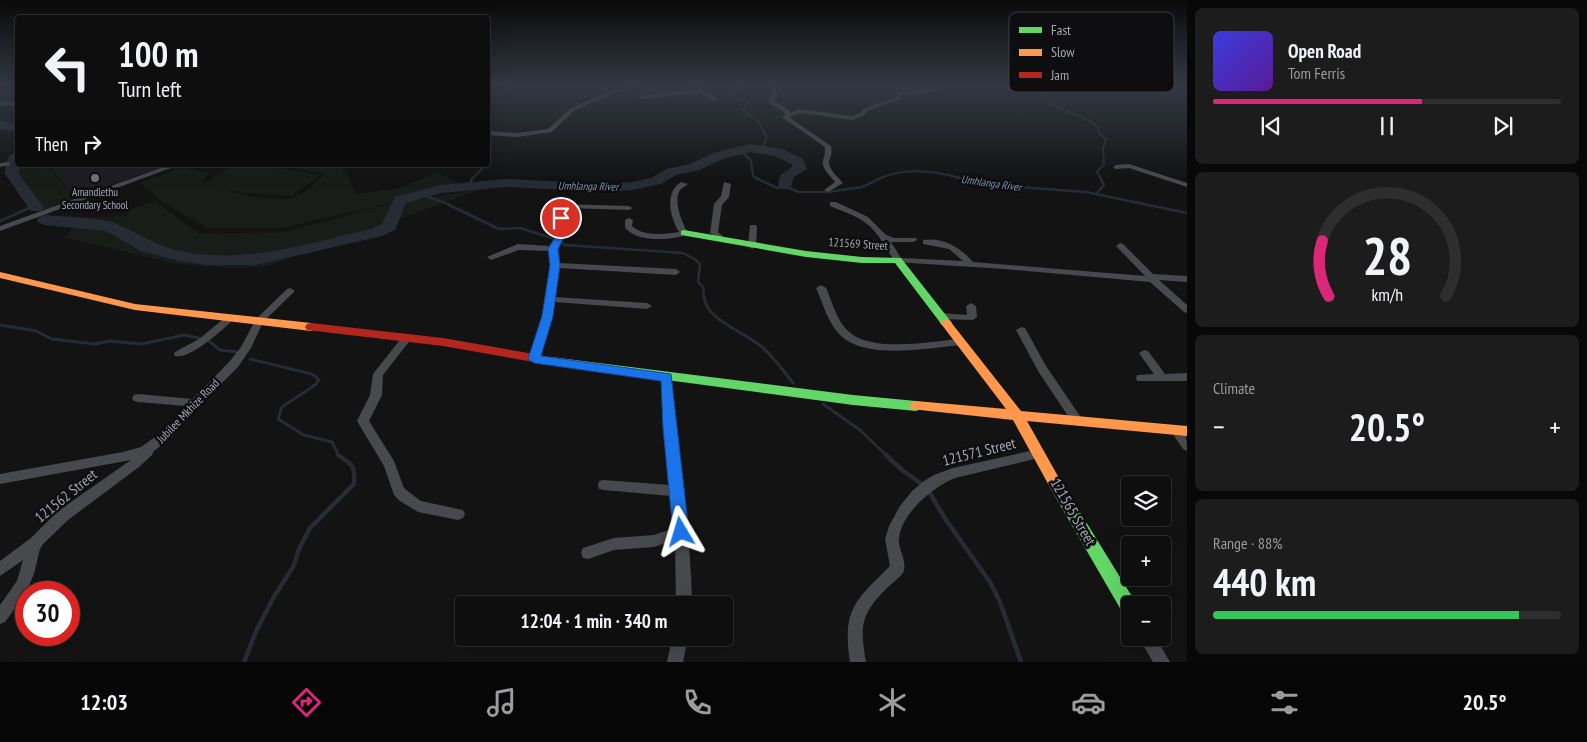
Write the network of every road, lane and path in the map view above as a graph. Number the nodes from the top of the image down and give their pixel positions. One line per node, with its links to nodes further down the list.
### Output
1 (563, 116): 5 (street)
2 (787, 116): 11 (street)
3 (843, 116): 4 (street)
4 (858, 116)
5 (490, 133)
6 (1116, 166): 10 (street)
7 (170, 167): 16 (street)
8 (684, 184): 17 (street)
9 (727, 184): 19 (street)
10 (1187, 185)
11 (828, 190)
12 (832, 204): 18 (street)
13 (629, 208): 24 (street)
14 (630, 220): 17 (street)
15 (753, 227): 22 (street)
16 (0, 229)
17 (684, 233): 19 (street, 121569 Street)
18 (884, 237): 20 (street); 26 (street)
19 (723, 240): 22 (street, 121569 Street)
20 (913, 240)
21 (926, 242): 28 (street)
22 (752, 246): 26 (street, 121569 Street)
23 (1120, 246): 31 (street)
24 (553, 249): 25 (street); 27 (street)
25 (491, 257)
26 (898, 260): 28 (street); 39 (street, 121569 Street)
27 (555, 265): 29 (street); 35 (street)
28 (970, 265): 31 (street)
29 (676, 272)
30 (0, 275): 40 (street)
31 (1152, 278): 32 (street); 38 (street)
32 (1187, 279)
33 (821, 288): 44 (street)
34 (290, 291): 41 (street)
35 (550, 299): 36 (street); 47 (street)
36 (646, 306)
37 (971, 306): 39 (street)
38 (1185, 306)
39 (941, 316): 44 (street, 121569 Street)
40 (230, 318): 41 (street); 45 (street)
41 (259, 321): 43 (street); 53 (street, Jubilee Mkhize Road)
42 (1021, 330): 55 (street)
43 (407, 338): 47 (street); 63 (street)
44 (961, 342): 54 (street, 121569 Street)
45 (178, 354)
46 (1144, 354): 48 (street)
47 (534, 359): 49 (street)
48 (1161, 376): 50 (street); 51 (street)
49 (667, 377): 54 (street); 62 (street)
50 (1187, 377)
51 (1141, 378)
52 (138, 398): 53 (street)
53 (196, 403): 57 (street, Jubilee Mkhize Road)
54 (1017, 415): 55 (street); 59 (street, 121565 Street)
55 (1078, 422): 56 (street)
56 (1181, 430): 58 (street)
57 (160, 441): 60 (street, Jubilee Mkhize Road); 65 (street, 121562 Street)
58 (1187, 446)
59 (1039, 454): 69 (street, 121565 Street); 74 (street, 121571 Street)
60 (0, 479)
61 (604, 486): 62 (street)
62 (676, 491): 64 (street)
63 (458, 514)
64 (681, 532): 66 (street); 68 (street)
65 (36, 542): 67 (street); 70 (street, 121562 Street)
66 (588, 554)
67 (0, 569)
68 (685, 596)
69 (1122, 596)
70 (0, 617)
71 (678, 646): 73 (street)
72 (1152, 646): 75 (street)
73 (675, 662)
74 (858, 662)
75 (1162, 662)

